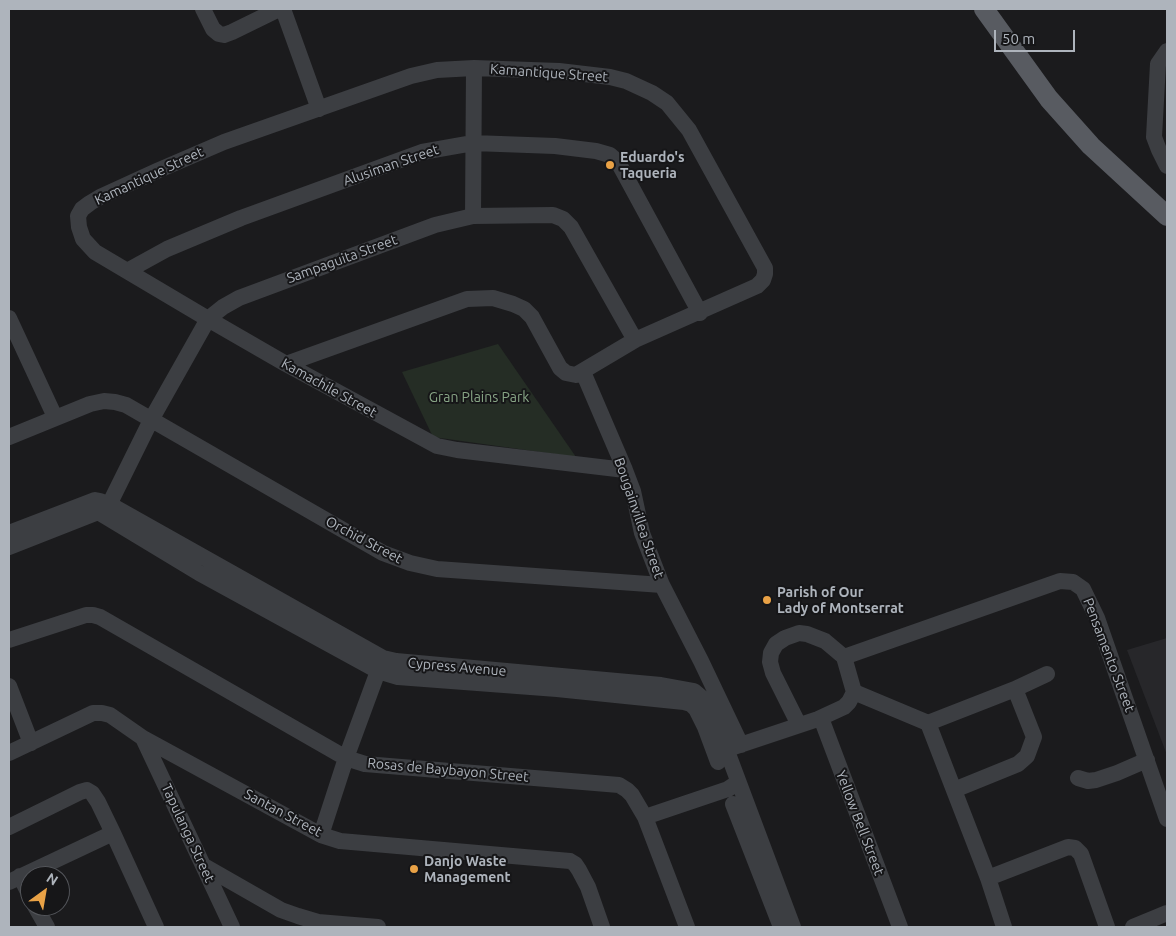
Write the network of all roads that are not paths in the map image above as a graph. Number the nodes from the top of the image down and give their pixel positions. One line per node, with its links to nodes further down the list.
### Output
1 (203, 9): 2 (street)
2 (281, 9): 6 (street)
3 (984, 9): 11 (main road)
4 (1167, 51): 8 (street)
5 (474, 68): 6 (street, Kamantique Street); 7 (street); 13 (street, Kamantique Street)
6 (319, 109): 9 (street, Kamantique Street)
7 (473, 143): 10 (street); 12 (street, Alusiman Street); 13 (street, Alusiman Street)
8 (1167, 166)
9 (78, 216): 12 (street, Kamachile Street)
10 (473, 216): 15 (street, Sampaguita Street); 16 (street, Sampaguita Street)
11 (1167, 216)
12 (126, 271): 15 (street, Kamachile Street)
13 (700, 313): 16 (street, Kamantique Street)
14 (9, 318): 19 (street)
15 (208, 319): 17 (street, Kamachile Street); 20 (street, Sampaguita Street)
16 (635, 340): 18 (street, Kamantique Street)
17 (286, 364): 18 (street); 22 (street, Kamachile Street)
18 (582, 372): 22 (street, Bougainvillea Street)
19 (55, 417): 20 (street, Orchid Street); 21 (street, Orchid Street)
20 (151, 420): 23 (street, Sampaguita Street); 26 (street, Orchid Street)
21 (9, 437)
22 (625, 470): 26 (street, Bougainvillea Street)
23 (107, 510): 24 (street, Cypress Avenue); 25 (street); 30 (street, Cypress Avenue)
24 (9, 534)
25 (9, 547)
26 (662, 585): 29 (street, Bougainvillea Street)
27 (9, 640): 44 (street, Rosas de Baybayon Street)
28 (844, 657): 34 (street); 38 (street); 45 (street, Pensamento Street)
29 (701, 660): 35 (street, Bougainvillea Street); 41 (street, Bougainvillea Street)
30 (380, 665): 35 (street, Cypress Avenue); 44 (street)
31 (1047, 674): 33 (street)
32 (9, 686): 40 (street)
33 (1015, 689): 37 (street); 48 (street)
34 (854, 692): 36 (street); 37 (street)
35 (698, 703): 42 (street)
36 (821, 718): 38 (street); 65 (street, Yellow Bell Street)
37 (928, 723): 48 (street)
38 (799, 726): 41 (street)
39 (143, 738): 40 (street, Santan Street); 53 (street, Santan Street); 54 (street, Tapulanga Street)
40 (31, 743): 43 (street, Santan Street)
41 (741, 745): 42 (street)
42 (720, 752): 47 (street)
43 (9, 753)
44 (346, 758): 49 (street, Rosas de Baybayon Street); 53 (street)
45 (1148, 760): 46 (street); 50 (street, Pensamento Street)
46 (1078, 778)
47 (733, 786): 49 (street); 63 (street); 64 (street)
48 (954, 790): 55 (street)
49 (645, 817): 62 (street, Rosas de Baybayon Street)
50 (1167, 819)
51 (9, 827): 52 (street)
52 (113, 833): 56 (street); 58 (street)
53 (321, 835): 61 (street, Santan Street)
54 (204, 866): 59 (street, Tapulanga Street); 60 (street)
55 (988, 878): 66 (street); 67 (street)
56 (14, 879)
57 (1167, 913): 68 (street)
58 (156, 927)
59 (232, 927)
60 (378, 927)
61 (602, 927)
62 (687, 927)
63 (781, 927)
64 (794, 927)
65 (900, 927)
66 (1004, 927)
67 (1107, 927)
68 (1133, 927)

